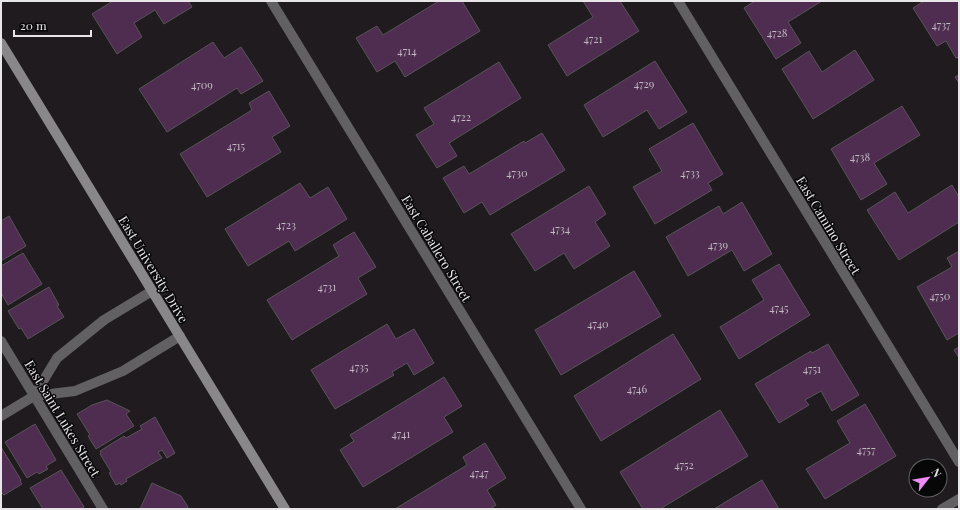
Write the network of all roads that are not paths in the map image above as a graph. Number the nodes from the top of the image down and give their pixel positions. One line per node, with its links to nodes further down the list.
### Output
1 (271, 1): 13 (street, East Caballero Street)
2 (678, 1): 9 (street, East Camino Street)
3 (1, 43): 4 (main road, East University Drive)
4 (152, 291): 5 (main road, East University Drive); 7 (street)
5 (180, 336): 7 (street); 12 (main road, East University Drive)
6 (1, 341): 7 (street, East Saint Lukes Street)
7 (34, 396): 8 (street); 11 (street, East Saint Lukes Street)
8 (1, 416)
9 (959, 462)
10 (959, 499): 14 (street)
11 (104, 509)
12 (285, 509)
13 (581, 509)
14 (942, 509)

